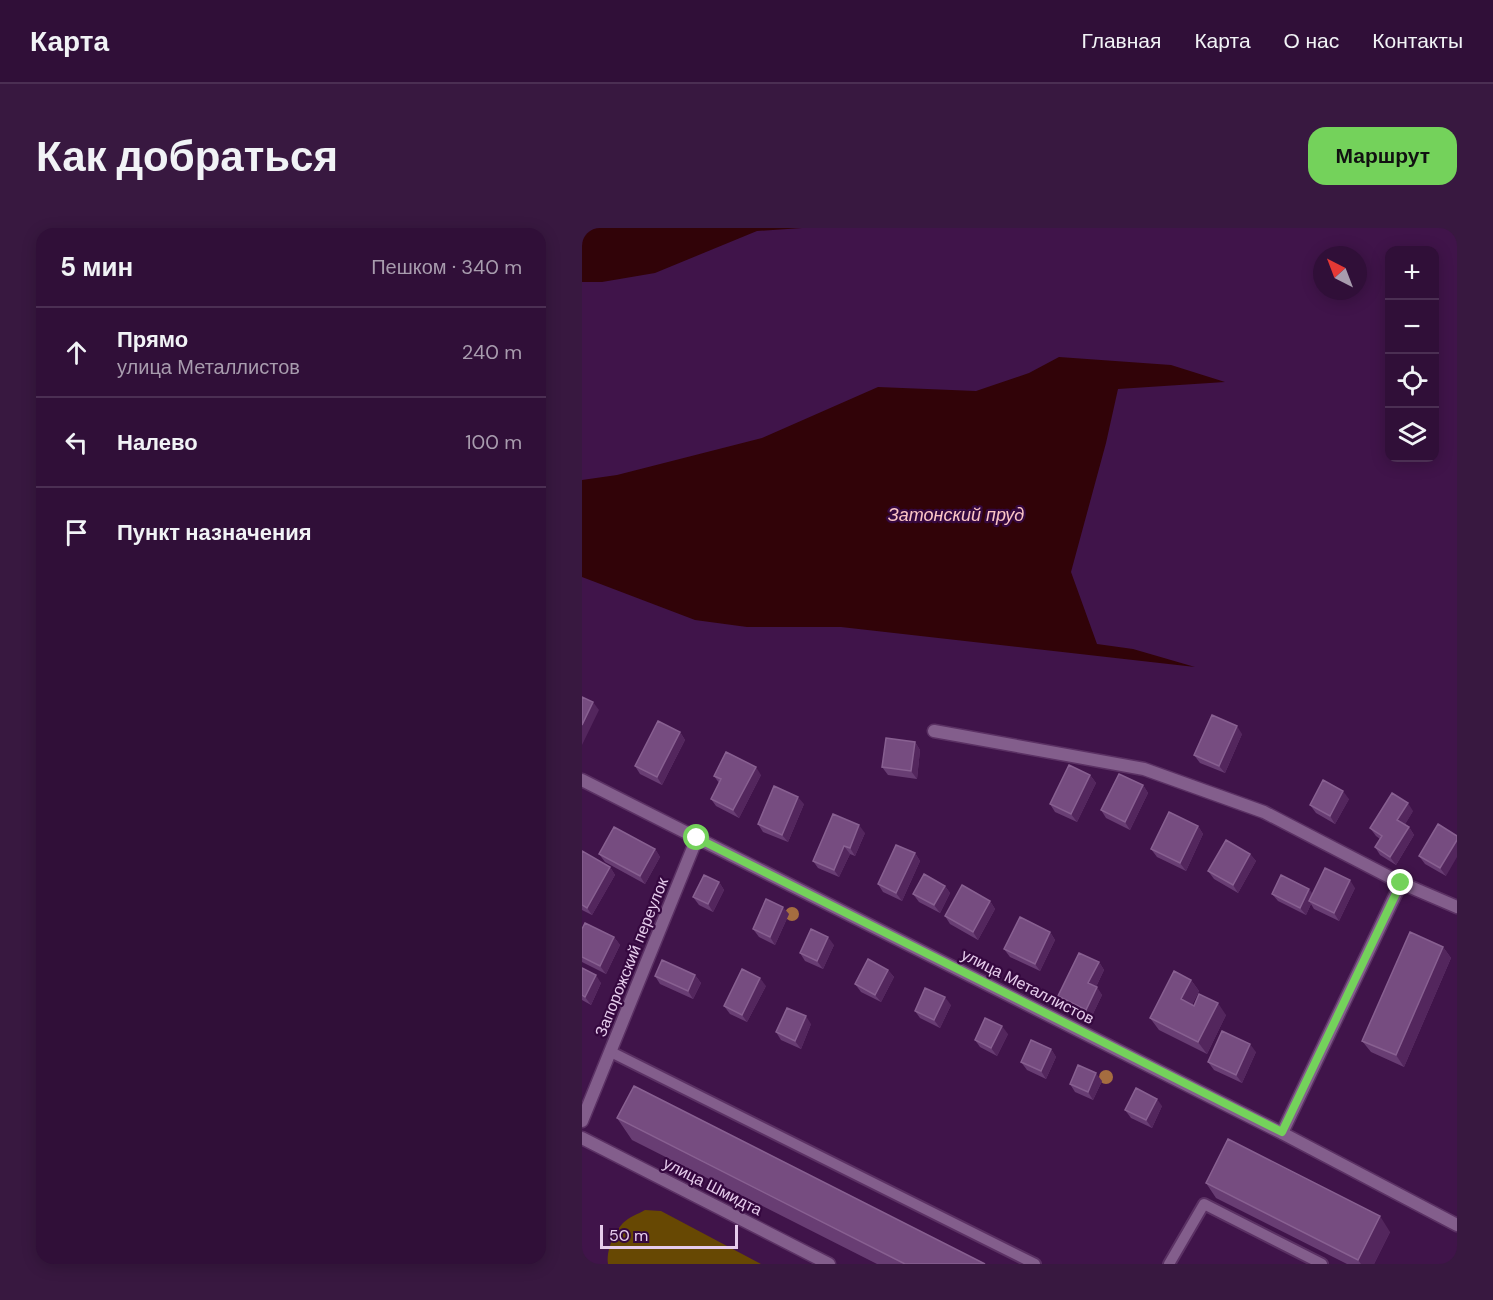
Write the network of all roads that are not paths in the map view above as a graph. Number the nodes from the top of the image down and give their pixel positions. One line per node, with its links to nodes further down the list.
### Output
1 (934, 731): 4 (street)
2 (582, 780): 3 (street, улица Металлистов)
3 (697, 838): 6 (street, Запорожский переулок); 8 (street, улица Металлистов)
4 (1401, 883): 5 (street); 8 (street)
5 (1457, 907)
6 (611, 1052): 7 (street, Запорожский переулок); 12 (lane)
7 (582, 1120)
8 (1282, 1132): 10 (street, улица Металлистов)
9 (582, 1138): 11 (street, улица Шмидта)
10 (1457, 1226)
11 (829, 1264)
12 (1035, 1264)
13 (1169, 1264): 14 (lane)
14 (1322, 1264)

